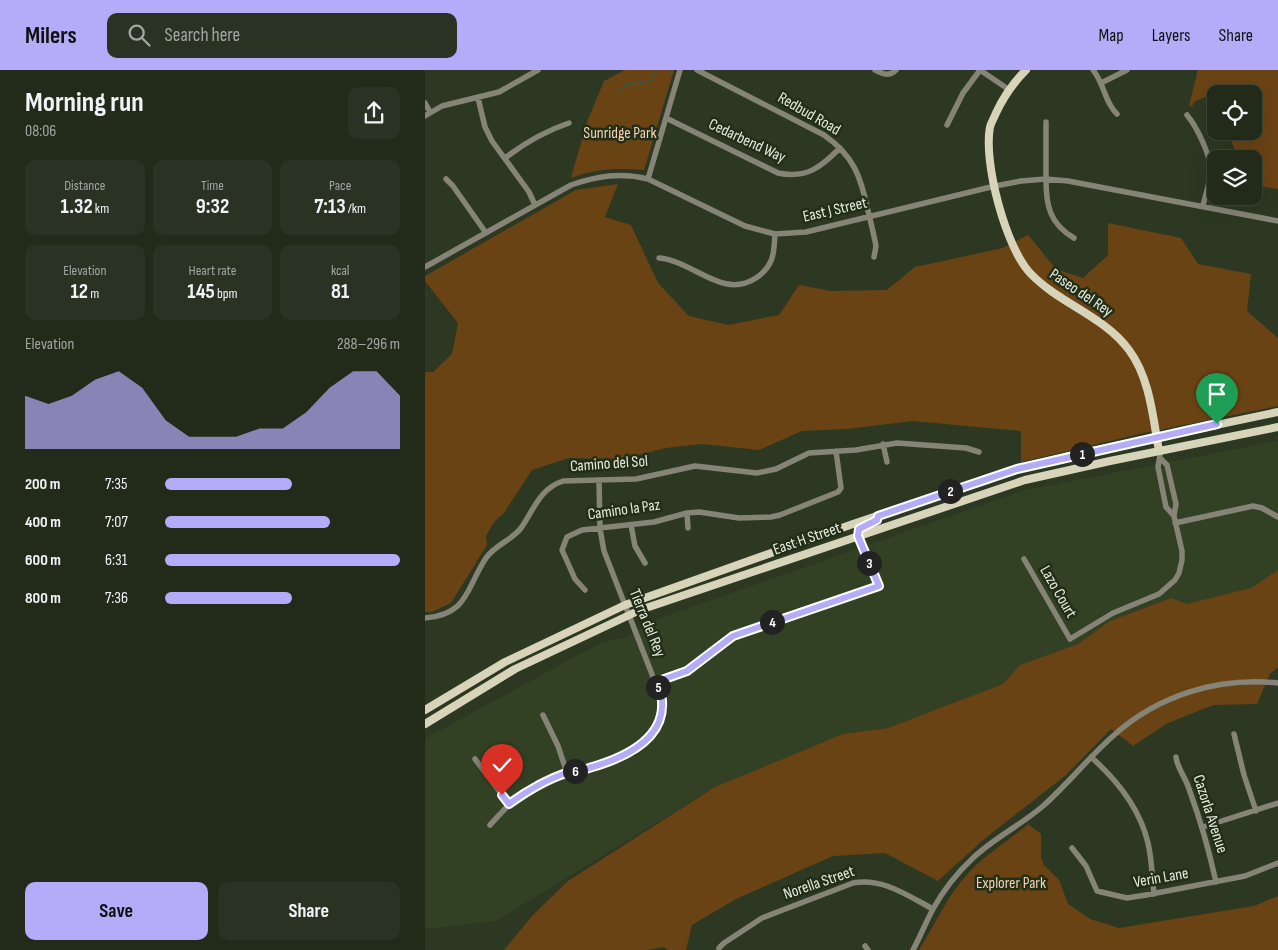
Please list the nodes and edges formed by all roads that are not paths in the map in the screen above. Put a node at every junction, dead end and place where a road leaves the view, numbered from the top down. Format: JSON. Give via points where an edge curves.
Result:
{"nodes":[{"id":1,"x":538,"y":70,"type":"edge"},
{"id":2,"x":697,"y":70,"type":"edge"},
{"id":3,"x":875,"y":70,"type":"edge"},
{"id":4,"x":896,"y":70,"type":"edge"},
{"id":5,"x":980,"y":70,"type":"edge"},
{"id":6,"x":1026,"y":70,"type":"edge"},
{"id":7,"x":1093,"y":70,"type":"edge"},
{"id":8,"x":1127,"y":70,"type":"edge"},
{"id":9,"x":679,"y":72,"type":"edge"},
{"id":10,"x":1101,"y":82,"type":"junction"},
{"id":11,"x":1008,"y":89,"type":"junction"},
{"id":12,"x":478,"y":98,"type":"junction"},
{"id":13,"x":425,"y":103,"type":"edge"},
{"id":14,"x":427,"y":114,"type":"edge"},
{"id":15,"x":1117,"y":114,"type":"dead end"},
{"id":16,"x":1187,"y":115,"type":"dead end"},
{"id":17,"x":666,"y":118,"type":"junction"},
{"id":18,"x":1046,"y":122,"type":"dead end"},
{"id":19,"x":569,"y":123,"type":"dead end"},
{"id":20,"x":947,"y":126,"type":"dead end"},
{"id":21,"x":840,"y":148,"type":"junction"},
{"id":22,"x":505,"y":158,"type":"junction"},
{"id":23,"x":446,"y":179,"type":"dead end"},
{"id":24,"x":648,"y":179,"type":"junction"},
{"id":25,"x":1046,"y":179,"type":"junction"},
{"id":26,"x":995,"y":186,"type":"junction"},
{"id":27,"x":535,"y":205,"type":"junction"},
{"id":28,"x":1203,"y":206,"type":"junction"},
{"id":29,"x":869,"y":216,"type":"junction"},
{"id":30,"x":1278,"y":221,"type":"edge"},
{"id":31,"x":486,"y":233,"type":"junction"},
{"id":32,"x":775,"y":234,"type":"junction"},
{"id":33,"x":1074,"y":238,"type":"dead end"},
{"id":34,"x":874,"y":256,"type":"dead end"},
{"id":35,"x":659,"y":258,"type":"dead end"},
{"id":36,"x":425,"y":267,"type":"edge"},
{"id":37,"x":1278,"y":412,"type":"edge"},
{"id":38,"x":1278,"y":427,"type":"edge"},
{"id":39,"x":1157,"y":437,"type":"junction"},
{"id":40,"x":883,"y":444,"type":"junction"},
{"id":41,"x":835,"y":451,"type":"junction"},
{"id":42,"x":979,"y":452,"type":"dead end"},
{"id":43,"x":1160,"y":454,"type":"junction"},
{"id":44,"x":887,"y":462,"type":"dead end"},
{"id":45,"x":599,"y":480,"type":"junction"},
{"id":46,"x":687,"y":513,"type":"junction"},
{"id":47,"x":878,"y":516,"type":"junction"},
{"id":48,"x":1278,"y":517,"type":"edge"},
{"id":49,"x":1175,"y":519,"type":"junction"},
{"id":50,"x":631,"y":525,"type":"junction"},
{"id":51,"x":688,"y":528,"type":"dead end"},
{"id":52,"x":600,"y":529,"type":"junction"},
{"id":53,"x":858,"y":536,"type":"junction"},
{"id":54,"x":1025,"y":558,"type":"dead end"},
{"id":55,"x":645,"y":563,"type":"dead end"},
{"id":56,"x":585,"y":590,"type":"dead end"},
{"id":57,"x":625,"y":605,"type":"junction"},
{"id":58,"x":629,"y":614,"type":"junction"},
{"id":59,"x":425,"y":618,"type":"edge"},
{"id":60,"x":1070,"y":639,"type":"joint"},
{"id":61,"x":656,"y":682,"type":"junction"},
{"id":62,"x":1278,"y":683,"type":"edge"},
{"id":63,"x":425,"y":710,"type":"edge"},
{"id":64,"x":543,"y":715,"type":"dead end"},
{"id":65,"x":425,"y":724,"type":"edge"},
{"id":66,"x":1235,"y":734,"type":"dead end"},
{"id":67,"x":1091,"y":757,"type":"junction"},
{"id":68,"x":1175,"y":757,"type":"dead end"},
{"id":69,"x":475,"y":758,"type":"dead end"},
{"id":70,"x":567,"y":773,"type":"junction"},
{"id":71,"x":1278,"y":803,"type":"edge"},
{"id":72,"x":509,"y":804,"type":"junction"},
{"id":73,"x":1255,"y":811,"type":"junction"},
{"id":74,"x":490,"y":825,"type":"dead end"},
{"id":75,"x":1203,"y":827,"type":"junction"},
{"id":76,"x":1072,"y":848,"type":"dead end"},
{"id":77,"x":1278,"y":863,"type":"edge"},
{"id":78,"x":1216,"y":882,"type":"junction"},
{"id":79,"x":1154,"y":894,"type":"junction"},
{"id":80,"x":933,"y":909,"type":"junction"},
{"id":81,"x":719,"y":949,"type":"edge"},
{"id":82,"x":913,"y":950,"type":"edge"}],
"edges":[{"from":1,"to":12,"type":"street","via":[[499,92]]},
{"from":2,"to":21,"type":"street","name":"Redbud Road","via":[[824,135]]},
{"from":3,"to":4,"type":"street","via":[[890,75]]},
{"from":5,"to":11,"type":"street"},
{"from":5,"to":20,"type":"street","via":[[963,93]]},
{"from":6,"to":11,"type":"main road","name":"Paseo del Rey"},
{"from":7,"to":10,"type":"street"},
{"from":8,"to":10,"type":"street"},
{"from":9,"to":17,"type":"street"},
{"from":10,"to":15,"type":"street"},
{"from":11,"to":26,"type":"main road","name":"Paseo del Rey","via":[[990,127],[989,153]]},
{"from":12,"to":14,"type":"street","via":[[442,106]]},
{"from":12,"to":22,"type":"street","via":[[486,129]]},
{"from":13,"to":14,"type":"street"},
{"from":16,"to":28,"type":"street","via":[[1199,133],[1209,160],[1211,172]]},
{"from":17,"to":21,"type":"street","name":"Cedarbend Way","via":[[784,174],[801,174],[816,169]]},
{"from":17,"to":24,"type":"street"},
{"from":18,"to":25,"type":"street"},
{"from":19,"to":22,"type":"street","via":[[546,131]]},
{"from":21,"to":29,"type":"street","name":"Redbud Road","via":[[854,164]]},
{"from":22,"to":27,"type":"street"},
{"from":23,"to":31,"type":"street"},
{"from":24,"to":27,"type":"street","name":"East J Street","via":[[625,175],[596,177],[571,185]]},
{"from":24,"to":32,"type":"street","name":"East J Street","via":[[745,226]]},
{"from":25,"to":26,"type":"street","name":"East J Street"},
{"from":25,"to":28,"type":"street","name":"East J Street"},
{"from":25,"to":33,"type":"street","via":[[1049,211],[1059,227]]},
{"from":26,"to":29,"type":"street","name":"East J Street"},
{"from":26,"to":39,"type":"main road","name":"Paseo del Rey","via":[[1009,239],[1029,273],[1046,288],[1107,326],[1131,352],[1145,383]]},
{"from":27,"to":31,"type":"street","name":"East J Street"},
{"from":28,"to":30,"type":"street","name":"East J Street"},
{"from":29,"to":32,"type":"street","name":"East J Street","via":[[806,232]]},
{"from":29,"to":34,"type":"street","name":"Redbud Road","via":[[876,246]]},
{"from":31,"to":36,"type":"street","name":"East J Street"},
{"from":32,"to":35,"type":"street","via":[[775,252],[768,267],[756,278],[742,284],[721,283],[679,262]]},
{"from":37,"to":39,"type":"main road","name":"East H Street"},
{"from":38,"to":43,"type":"main road","name":"East H Street"},
{"from":39,"to":43,"type":"main road","name":"Paseo del Rey"},
{"from":39,"to":47,"type":"main road","name":"East H Street","via":[[1017,469]]},
{"from":40,"to":41,"type":"street","name":"Camino del Sol"},
{"from":40,"to":42,"type":"street","name":"Camino del Sol","via":[[902,442]]},
{"from":40,"to":44,"type":"street"},
{"from":41,"to":45,"type":"street","name":"Camino del Sol","via":[[805,454],[776,469],[757,474],[695,466],[636,480]]},
{"from":41,"to":46,"type":"street","name":"Camino la Paz","via":[[839,492],[771,517],[739,518]]},
{"from":43,"to":49,"type":"street","name":"Paseo del Rey","via":[[1167,465],[1176,504]]},
{"from":43,"to":49,"type":"street","name":"Paseo del Rey","via":[[1158,467],[1166,506]]},
{"from":43,"to":53,"type":"main road","name":"East H Street","via":[[1025,480]]},
{"from":45,"to":52,"type":"street","name":"Tierra del Rey"},
{"from":45,"to":59,"type":"street","name":"Camino del Sol","via":[[563,482],[545,491],[520,529],[487,558],[466,598],[445,614]]},
{"from":46,"to":50,"type":"street","name":"Camino la Paz"},
{"from":46,"to":51,"type":"street"},
{"from":47,"to":53,"type":"main road","via":[[877,520],[859,529]]},
{"from":47,"to":57,"type":"main road","name":"East H Street"},
{"from":48,"to":49,"type":"street","via":[[1251,506]]},
{"from":49,"to":60,"type":"street","name":"Paseo del Rey","via":[[1182,551],[1175,580],[1159,594],[1113,613]]},
{"from":50,"to":52,"type":"street","name":"Camino la Paz"},
{"from":50,"to":55,"type":"street","via":[[635,546]]},
{"from":52,"to":56,"type":"street","name":"Camino la Paz","via":[[574,533],[562,546],[575,580]]},
{"from":52,"to":57,"type":"street","name":"Tierra del Rey","via":[[604,551]]},
{"from":53,"to":58,"type":"main road","name":"East H Street"},
{"from":53,"to":61,"type":"street","via":[[879,586],[733,636],[687,671]]},
{"from":54,"to":60,"type":"street","name":"Lazo Court"},
{"from":57,"to":58,"type":"street","name":"Tierra del Rey"},
{"from":57,"to":63,"type":"main road","name":"East H Street","via":[[524,652]]},
{"from":58,"to":61,"type":"street","name":"Tierra del Rey"},
{"from":58,"to":65,"type":"main road","name":"East H Street","via":[[521,667]]},
{"from":61,"to":70,"type":"street","name":"Tierra del Rey","via":[[662,700],[661,716],[648,739],[616,759]]},
{"from":62,"to":67,"type":"street","via":[[1236,682],[1184,693],[1134,719]]},
{"from":64,"to":70,"type":"street"},
{"from":66,"to":73,"type":"street"},
{"from":67,"to":79,"type":"street","via":[[1131,802],[1139,816],[1149,845]]},
{"from":67,"to":80,"type":"street","via":[[1043,806],[972,859]]},
{"from":68,"to":75,"type":"street","name":"Cazorla Avenue"},
{"from":69,"to":72,"type":"street"},
{"from":70,"to":72,"type":"street","name":"Tierra del Rey","via":[[535,786]]},
{"from":71,"to":73,"type":"street"},
{"from":72,"to":74,"type":"street","name":"Tierra del Rey"},
{"from":73,"to":75,"type":"street"},
{"from":75,"to":78,"type":"street","name":"Cazorla Avenue"},
{"from":76,"to":79,"type":"street","name":"Verin Lane","via":[[1086,866],[1097,891],[1127,898]]},
{"from":77,"to":78,"type":"street","name":"Verin Lane","via":[[1245,876]]},
{"from":78,"to":79,"type":"street","name":"Verin Lane"},
{"from":80,"to":81,"type":"street","name":"Norella Street","via":[[885,885],[868,881],[853,883],[762,918]]},
{"from":80,"to":82,"type":"street"}]}
